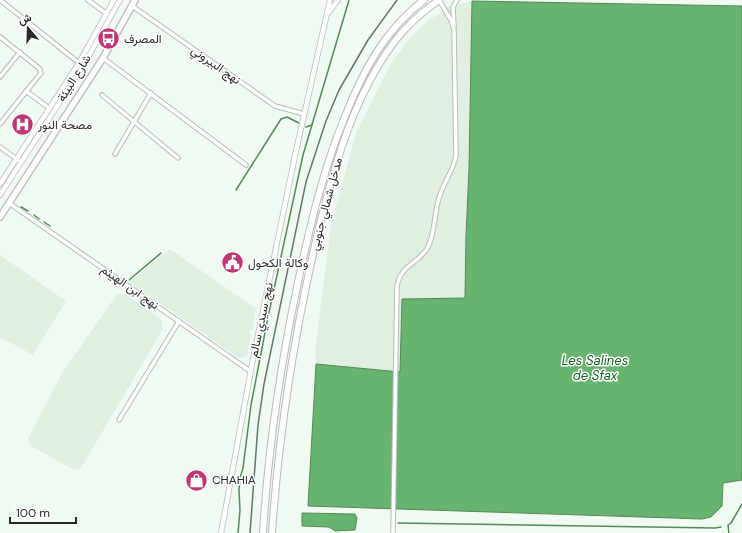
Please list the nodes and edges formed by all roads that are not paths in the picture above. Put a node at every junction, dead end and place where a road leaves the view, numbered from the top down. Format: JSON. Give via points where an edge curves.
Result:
{"nodes":[{"id":1,"x":0,"y":0,"type":"edge"},
{"id":2,"x":88,"y":0,"type":"edge"},
{"id":3,"x":114,"y":0,"type":"edge"},
{"id":4,"x":120,"y":0,"type":"edge"},
{"id":5,"x":135,"y":0,"type":"edge"},
{"id":6,"x":330,"y":0,"type":"edge"},
{"id":7,"x":338,"y":0,"type":"edge"},
{"id":8,"x":424,"y":0,"type":"edge"},
{"id":9,"x":439,"y":0,"type":"edge"},
{"id":10,"x":457,"y":0,"type":"edge"},
{"id":11,"x":132,"y":6,"type":"junction"},
{"id":12,"x":107,"y":14,"type":"junction"},
{"id":13,"x":327,"y":15,"type":"junction"},
{"id":14,"x":454,"y":29,"type":"junction"},
{"id":15,"x":0,"y":37,"type":"edge"},
{"id":16,"x":20,"y":52,"type":"junction"},
{"id":17,"x":103,"y":58,"type":"junction"},
{"id":18,"x":81,"y":64,"type":"junction"},
{"id":19,"x":0,"y":77,"type":"edge"},
{"id":20,"x":26,"y":91,"type":"junction"},
{"id":21,"x":150,"y":93,"type":"junction"},
{"id":22,"x":102,"y":95,"type":"dead end"},
{"id":23,"x":49,"y":108,"type":"junction"},
{"id":24,"x":304,"y":114,"type":"junction"},
{"id":25,"x":134,"y":121,"type":"junction"},
{"id":26,"x":0,"y":124,"type":"edge"},
{"id":27,"x":0,"y":146,"type":"edge"},
{"id":28,"x":116,"y":154,"type":"dead end"},
{"id":29,"x":178,"y":158,"type":"dead end"},
{"id":30,"x":19,"y":161,"type":"junction"},
{"id":31,"x":246,"y":165,"type":"dead end"},
{"id":32,"x":0,"y":184,"type":"edge"},
{"id":33,"x":0,"y":195,"type":"edge"},
{"id":34,"x":9,"y":203,"type":"junction"},
{"id":35,"x":0,"y":217,"type":"edge"},
{"id":36,"x":178,"y":321,"type":"junction"},
{"id":37,"x":250,"y":371,"type":"junction"},
{"id":38,"x":120,"y":420,"type":"dead end"},
{"id":39,"x":221,"y":533,"type":"edge"},
{"id":40,"x":263,"y":533,"type":"edge"},
{"id":41,"x":272,"y":533,"type":"edge"},
{"id":42,"x":393,"y":533,"type":"edge"}],
"edges":[{"from":1,"to":18,"type":"street"},
{"from":2,"to":12,"type":"street"},
{"from":3,"to":12,"type":"street","name":"شارع البيئة"},
{"from":4,"to":18,"type":"street","name":"شارع البيئة"},
{"from":5,"to":11,"type":"main road"},
{"from":6,"to":13,"type":"street","name":"نهج سيدي سالم"},
{"from":7,"to":13,"type":"street","name":"نهج سيدي سالم"},
{"from":8,"to":40,"type":"highway","name":"مدخل شمالي جنوبي","via":[[394,28],[370,63],[351,100],[325,171],[285,350],[271,448]]},
{"from":9,"to":14,"type":"street"},
{"from":9,"to":41,"type":"highway","name":"مدخل شمالي جنوبي","via":[[406,27],[384,56],[364,93],[338,159],[312,257],[292,359],[279,450]]},
{"from":10,"to":14,"type":"street","via":[[453,8]]},
{"from":11,"to":17,"type":"main road"},
{"from":11,"to":24,"type":"street","name":"نهج البيروني","via":[[275,106]]},
{"from":12,"to":18,"type":"street","name":"شارع البيئة"},
{"from":13,"to":24,"type":"street","name":"نهج سيدي سالم"},
{"from":14,"to":42,"type":"street","via":[[455,161],[439,196],[429,244],[423,254],[400,275],[397,286]]},
{"from":15,"to":16,"type":"street"},
{"from":16,"to":19,"type":"street"},
{"from":16,"to":20,"type":"street","via":[[41,70]]},
{"from":17,"to":21,"type":"street"},
{"from":17,"to":34,"type":"main road"},
{"from":18,"to":23,"type":"street","name":"شارع البيئة"},
{"from":18,"to":30,"type":"street","name":"شارع البيئة"},
{"from":20,"to":23,"type":"street"},
{"from":20,"to":26,"type":"street"},
{"from":21,"to":25,"type":"street"},
{"from":21,"to":31,"type":"street"},
{"from":22,"to":25,"type":"street"},
{"from":23,"to":30,"type":"street","name":"شارع البيئة"},
{"from":24,"to":37,"type":"street","name":"نهج سيدي سالم"},
{"from":25,"to":28,"type":"street"},
{"from":25,"to":29,"type":"street"},
{"from":27,"to":30,"type":"street"},
{"from":30,"to":32,"type":"street","name":"شارع البيئة"},
{"from":30,"to":33,"type":"street","name":"شارع البيئة"},
{"from":34,"to":35,"type":"main road"},
{"from":34,"to":36,"type":"street","name":"نهج ابن الهيثم"},
{"from":36,"to":37,"type":"street","name":"نهج ابن الهيثم"},
{"from":36,"to":38,"type":"street"},
{"from":37,"to":39,"type":"street","name":"نهج سيدي سالم"}]}
